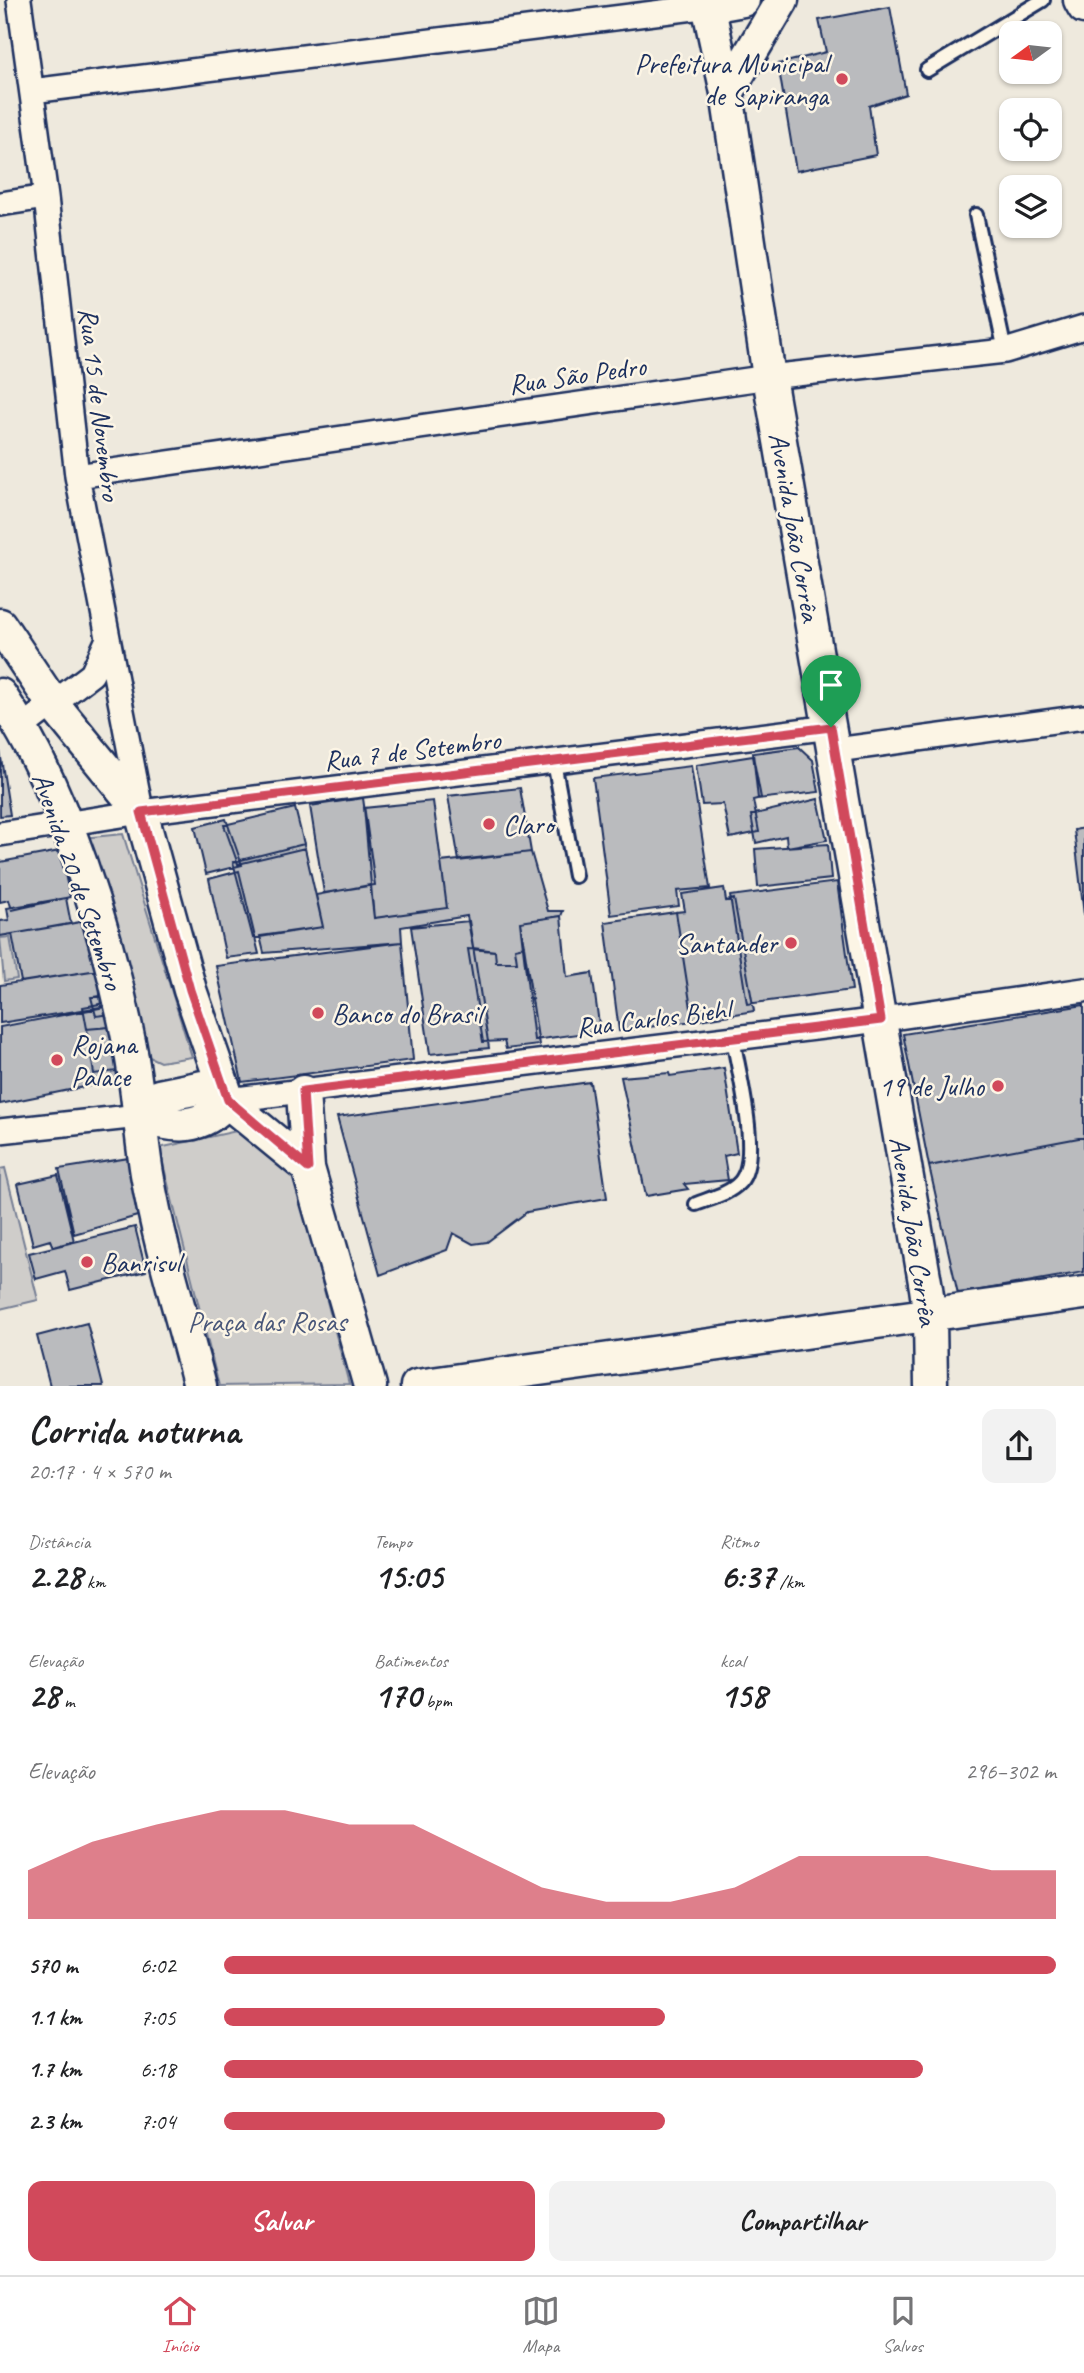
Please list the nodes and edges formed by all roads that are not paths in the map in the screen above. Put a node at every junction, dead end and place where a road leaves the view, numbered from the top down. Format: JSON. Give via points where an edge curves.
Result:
{"nodes":[{"id":1,"x":19,"y":0,"type":"edge"},
{"id":2,"x":743,"y":0,"type":"edge"},
{"id":3,"x":782,"y":0,"type":"edge"},
{"id":4,"x":1042,"y":0,"type":"edge"},
{"id":5,"x":1080,"y":0,"type":"edge"},
{"id":6,"x":709,"y":3,"type":"edge"},
{"id":7,"x":1084,"y":8,"type":"edge"},
{"id":8,"x":927,"y":70,"type":"dead end"},
{"id":9,"x":32,"y":91,"type":"junction"},
{"id":10,"x":727,"y":93,"type":"junction"},
{"id":11,"x":46,"y":197,"type":"junction"},
{"id":12,"x":0,"y":204,"type":"edge"},
{"id":13,"x":976,"y":215,"type":"dead end"},
{"id":14,"x":1084,"y":327,"type":"edge"},
{"id":15,"x":1005,"y":351,"type":"junction"},
{"id":16,"x":769,"y":377,"type":"junction"},
{"id":17,"x":77,"y":476,"type":"junction"},
{"id":18,"x":0,"y":625,"type":"edge"},
{"id":19,"x":107,"y":641,"type":"junction"},
{"id":20,"x":0,"y":695,"type":"edge"},
{"id":21,"x":53,"y":705,"type":"junction"},
{"id":22,"x":1084,"y":717,"type":"edge"},
{"id":23,"x":22,"y":727,"type":"junction"},
{"id":24,"x":833,"y":739,"type":"junction"},
{"id":25,"x":554,"y":762,"type":"junction"},
{"id":26,"x":141,"y":812,"type":"junction"},
{"id":27,"x":65,"y":825,"type":"junction"},
{"id":28,"x":0,"y":834,"type":"edge"},
{"id":29,"x":575,"y":876,"type":"dead end"},
{"id":30,"x":1084,"y":990,"type":"edge"},
{"id":31,"x":881,"y":1020,"type":"junction"},
{"id":32,"x":733,"y":1038,"type":"junction"},
{"id":33,"x":303,"y":1091,"type":"junction"},
{"id":34,"x":228,"y":1100,"type":"junction"},
{"id":35,"x":139,"y":1116,"type":"junction"},
{"id":36,"x":0,"y":1131,"type":"edge"},
{"id":37,"x":308,"y":1168,"type":"junction"},
{"id":38,"x":696,"y":1204,"type":"dead end"},
{"id":39,"x":1084,"y":1293,"type":"edge"},
{"id":40,"x":930,"y":1317,"type":"junction"},
{"id":41,"x":200,"y":1386,"type":"edge"},
{"id":42,"x":370,"y":1386,"type":"edge"},
{"id":43,"x":417,"y":1386,"type":"edge"},
{"id":44,"x":931,"y":1386,"type":"edge"}],
"edges":[{"from":1,"to":9,"type":"street","name":"Rua 15 de Novembro"},
{"from":2,"to":6,"type":"main road"},
{"from":3,"to":10,"type":"main road"},
{"from":4,"to":8,"type":"lane"},
{"from":5,"to":7,"type":"main road"},
{"from":6,"to":9,"type":"street"},
{"from":6,"to":10,"type":"main road","name":"Avenida João Corrêa"},
{"from":9,"to":11,"type":"street","name":"Rua 15 de Novembro"},
{"from":10,"to":16,"type":"main road","name":"Avenida João Corrêa"},
{"from":11,"to":12,"type":"street"},
{"from":11,"to":17,"type":"street","name":"Rua 15 de Novembro"},
{"from":13,"to":15,"type":"lane"},
{"from":14,"to":15,"type":"street","name":"Rua São Pedro"},
{"from":15,"to":16,"type":"street","name":"Rua São Pedro"},
{"from":16,"to":17,"type":"street","name":"Rua São Pedro"},
{"from":16,"to":24,"type":"main road","name":"Avenida João Corrêa"},
{"from":17,"to":19,"type":"street","name":"Rua 15 de Novembro"},
{"from":18,"to":21,"type":"main road","name":"Avenida 20 de Setembro"},
{"from":19,"to":21,"type":"street","via":[[92,674]]},
{"from":19,"to":26,"type":"street","name":"Rua 15 de Novembro"},
{"from":20,"to":23,"type":"main road","name":"Avenida 20 de Setembro"},
{"from":21,"to":23,"type":"street"},
{"from":21,"to":26,"type":"main road","name":"Avenida 20 de Setembro"},
{"from":22,"to":24,"type":"street","name":"Rua 7 de Setembro"},
{"from":23,"to":27,"type":"main road","name":"Avenida 20 de Setembro"},
{"from":24,"to":25,"type":"street","name":"Rua 7 de Setembro"},
{"from":24,"to":31,"type":"main road","name":"Avenida João Corrêa"},
{"from":25,"to":26,"type":"street","name":"Rua 7 de Setembro"},
{"from":25,"to":29,"type":"lane"},
{"from":26,"to":27,"type":"street","name":"Rua 7 de Setembro"},
{"from":26,"to":34,"type":"main road","name":"Avenida 20 de Setembro","via":[[190,990]]},
{"from":27,"to":28,"type":"street","name":"Rua 7 de Setembro"},
{"from":27,"to":35,"type":"main road","name":"Avenida 20 de Setembro","via":[[100,926],[130,1043]]},
{"from":30,"to":31,"type":"street","name":"Rua Carlos Biehl"},
{"from":31,"to":32,"type":"street","name":"Rua Carlos Biehl"},
{"from":31,"to":40,"type":"main road","name":"Avenida João Corrêa"},
{"from":32,"to":33,"type":"street","name":"Rua Carlos Biehl"},
{"from":32,"to":38,"type":"lane","via":[[750,1148],[748,1169],[729,1191]]},
{"from":33,"to":34,"type":"street","name":"Rua Carlos Biehl"},
{"from":33,"to":37,"type":"main road"},
{"from":34,"to":35,"type":"main road","via":[[213,1117],[171,1127]]},
{"from":34,"to":37,"type":"main road"},
{"from":35,"to":36,"type":"street"},
{"from":35,"to":41,"type":"main road","name":"Avenida 20 de Setembro","via":[[147,1176]]},
{"from":37,"to":42,"type":"main road"},
{"from":39,"to":40,"type":"main road"},
{"from":40,"to":43,"type":"main road"},
{"from":40,"to":44,"type":"main road","name":"Avenida João Corrêa"}]}
